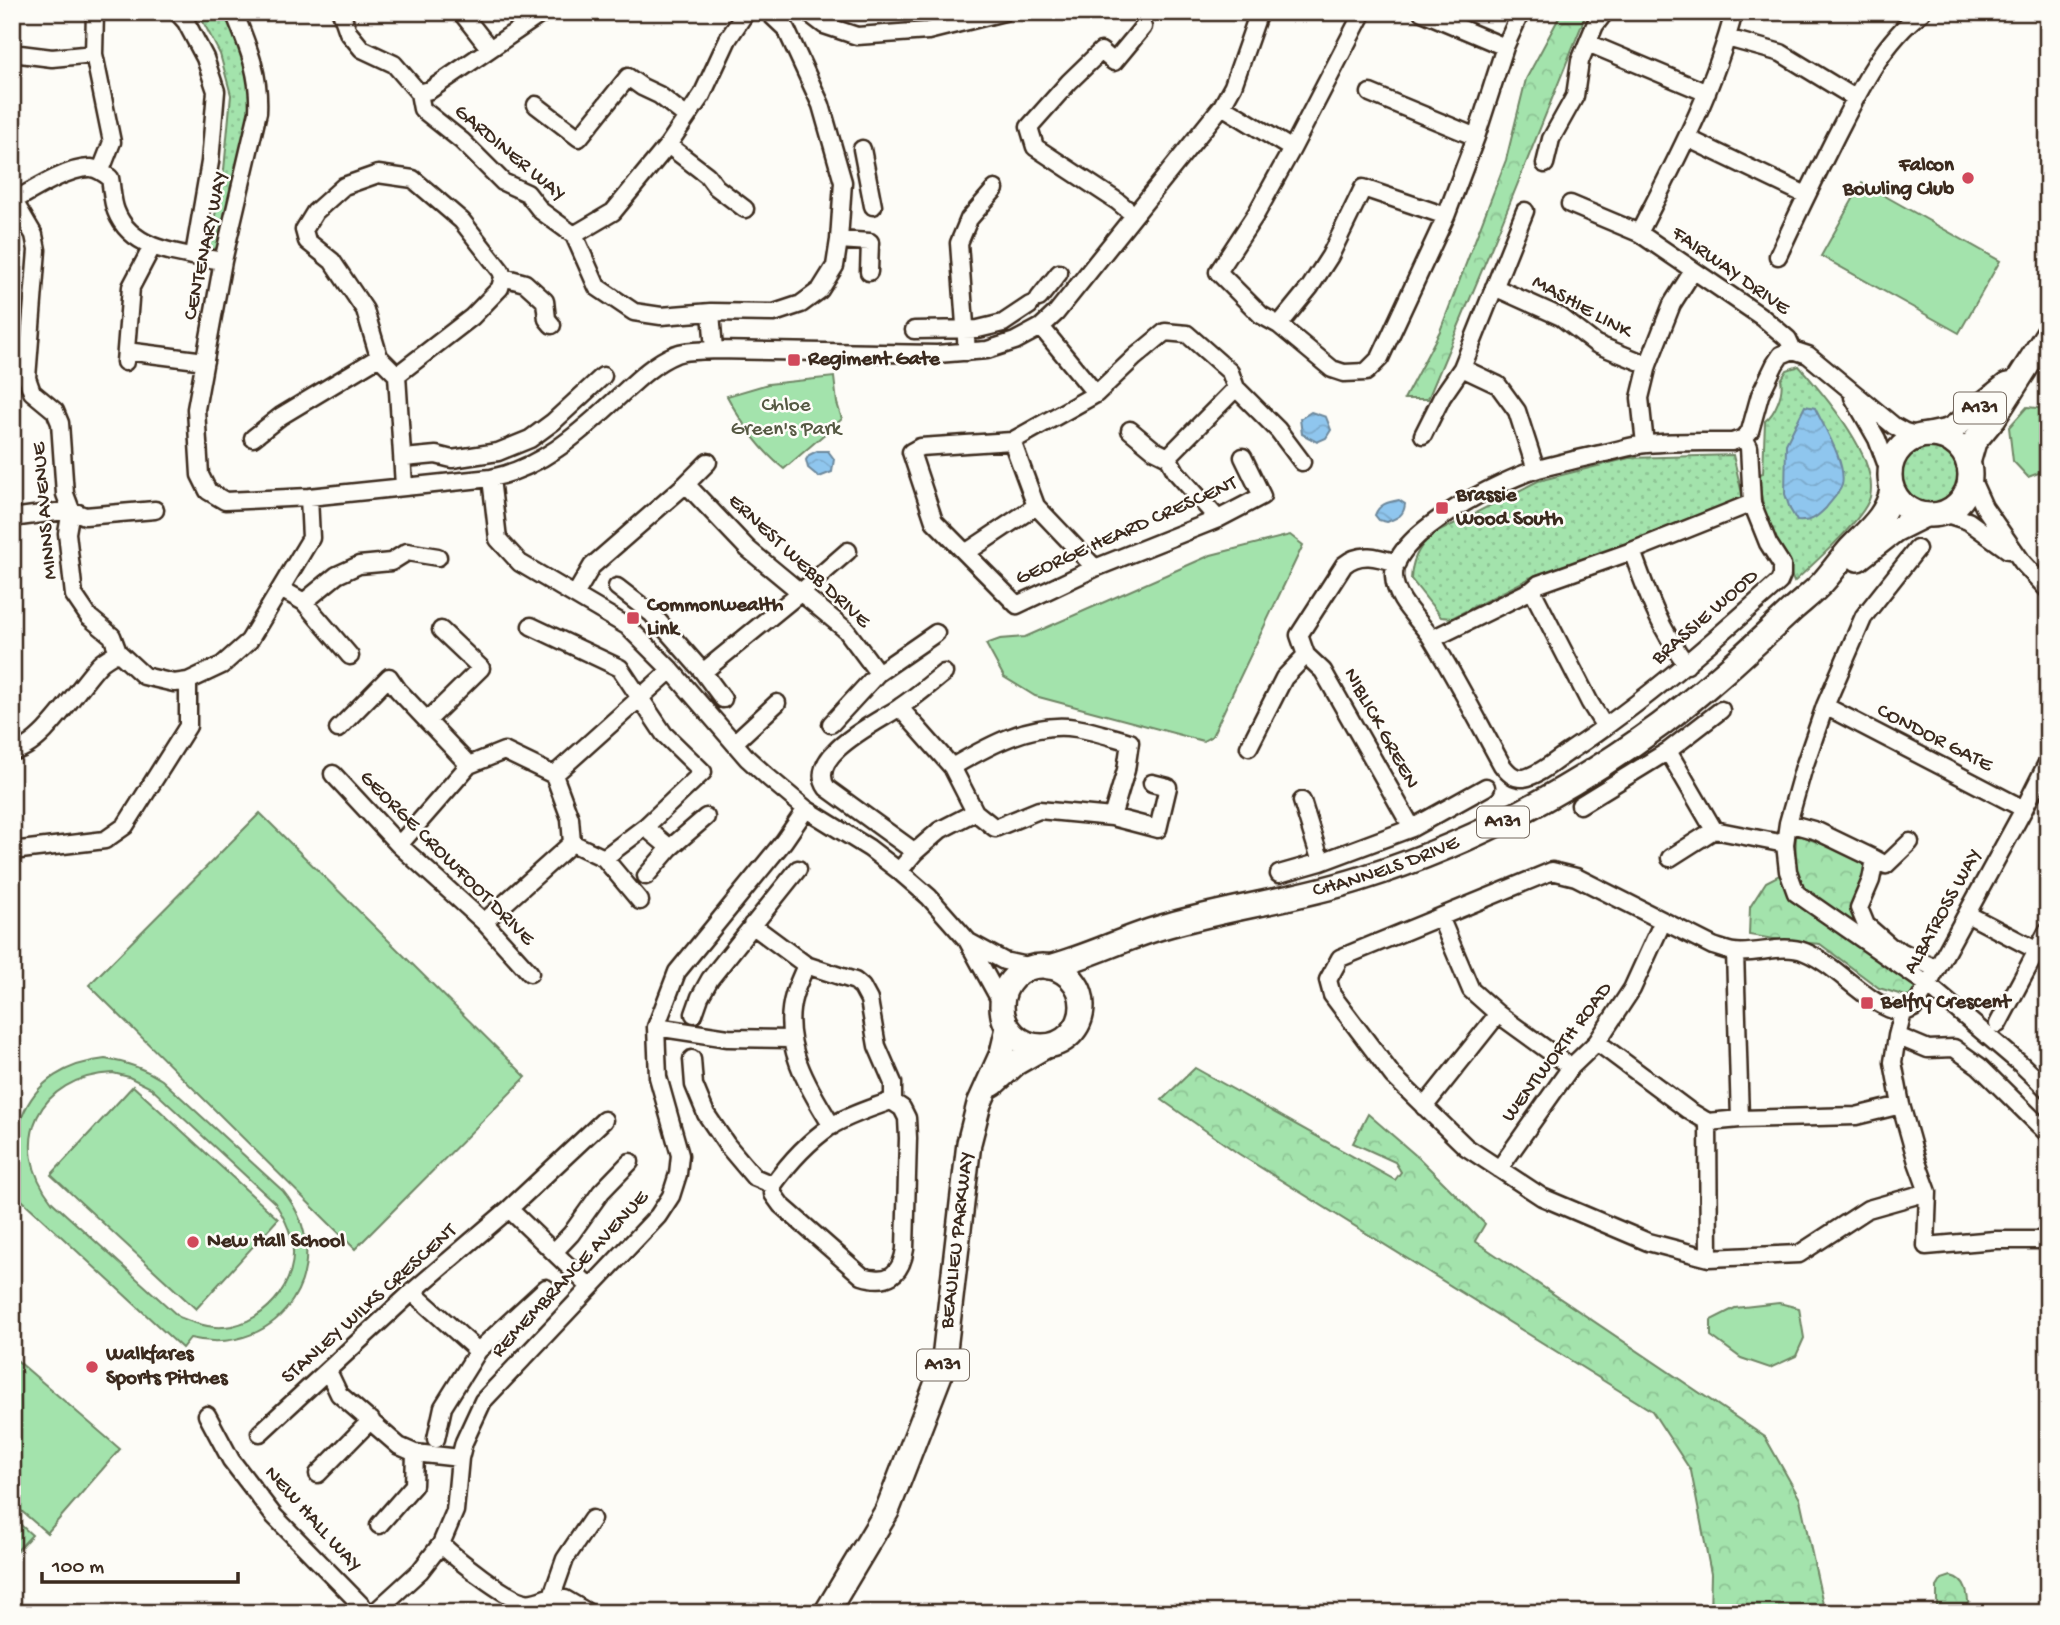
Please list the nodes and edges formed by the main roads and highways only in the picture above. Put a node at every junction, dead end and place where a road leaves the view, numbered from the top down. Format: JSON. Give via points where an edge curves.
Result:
{"nodes":[{"id":1,"x":2048,"y":333,"type":"edge"},
{"id":2,"x":2025,"y":369,"type":"junction"},
{"id":3,"x":1924,"y":436,"type":"junction"},
{"id":4,"x":1969,"y":469,"type":"junction"},
{"id":5,"x":1891,"y":482,"type":"junction"},
{"id":6,"x":1934,"y":514,"type":"junction"},
{"id":7,"x":1823,"y":582,"type":"junction"},
{"id":8,"x":1121,"y":943,"type":"junction"},
{"id":9,"x":1041,"y":967,"type":"junction"},
{"id":10,"x":1082,"y":1001,"type":"junction"},
{"id":11,"x":1008,"y":1028,"type":"junction"},
{"id":12,"x":1044,"y":1047,"type":"junction"},
{"id":13,"x":984,"y":1094,"type":"junction"},
{"id":14,"x":826,"y":1613,"type":"edge"}],
"edges":[{"from":1,"to":2,"type":"highway","number":"A131"},
{"from":2,"to":3,"type":"highway","number":"A131","via":[[1965,420]]},
{"from":2,"to":4,"type":"highway","number":"A131","via":[[1974,442]]},
{"from":3,"to":4,"type":"highway","via":[[1954,443]]},
{"from":3,"to":5,"type":"highway","via":[[1899,450]]},
{"from":4,"to":6,"type":"highway","via":[[1962,499],[1951,510]]},
{"from":5,"to":6,"type":"highway","via":[[1905,507],[1914,513]]},
{"from":5,"to":7,"type":"highway","name":"CHANNELS DRIVE","number":"A131","via":[[1890,500],[1882,515]]},
{"from":6,"to":7,"type":"highway","name":"CHANNELS DRIVE","number":"A131","via":[[1895,530]]},
{"from":7,"to":8,"type":"highway","name":"CHANNELS DRIVE","number":"A131","via":[[1661,724],[1522,813],[1359,880],[1168,925]]},
{"from":8,"to":9,"type":"highway","name":"CHANNELS DRIVE","number":"A131"},
{"from":8,"to":10,"type":"highway","name":"CHANNELS DRIVE","number":"A131","via":[[1093,971]]},
{"from":9,"to":10,"type":"highway","via":[[1057,969],[1072,979]]},
{"from":9,"to":11,"type":"highway","via":[[1017,975],[1006,988],[1002,1013]]},
{"from":10,"to":12,"type":"highway","via":[[1081,1018],[1073,1032],[1060,1043]]},
{"from":11,"to":12,"type":"highway","via":[[1020,1040]]},
{"from":11,"to":13,"type":"highway","name":"BEAULIEU PARKWAY","number":"A131"},
{"from":12,"to":13,"type":"highway","name":"BEAULIEU PARKWAY","number":"A131","via":[[1007,1070]]},
{"from":13,"to":14,"type":"highway","name":"BEAULIEU PARKWAY","number":"A131","via":[[969,1143],[943,1367],[887,1511]]}]}
